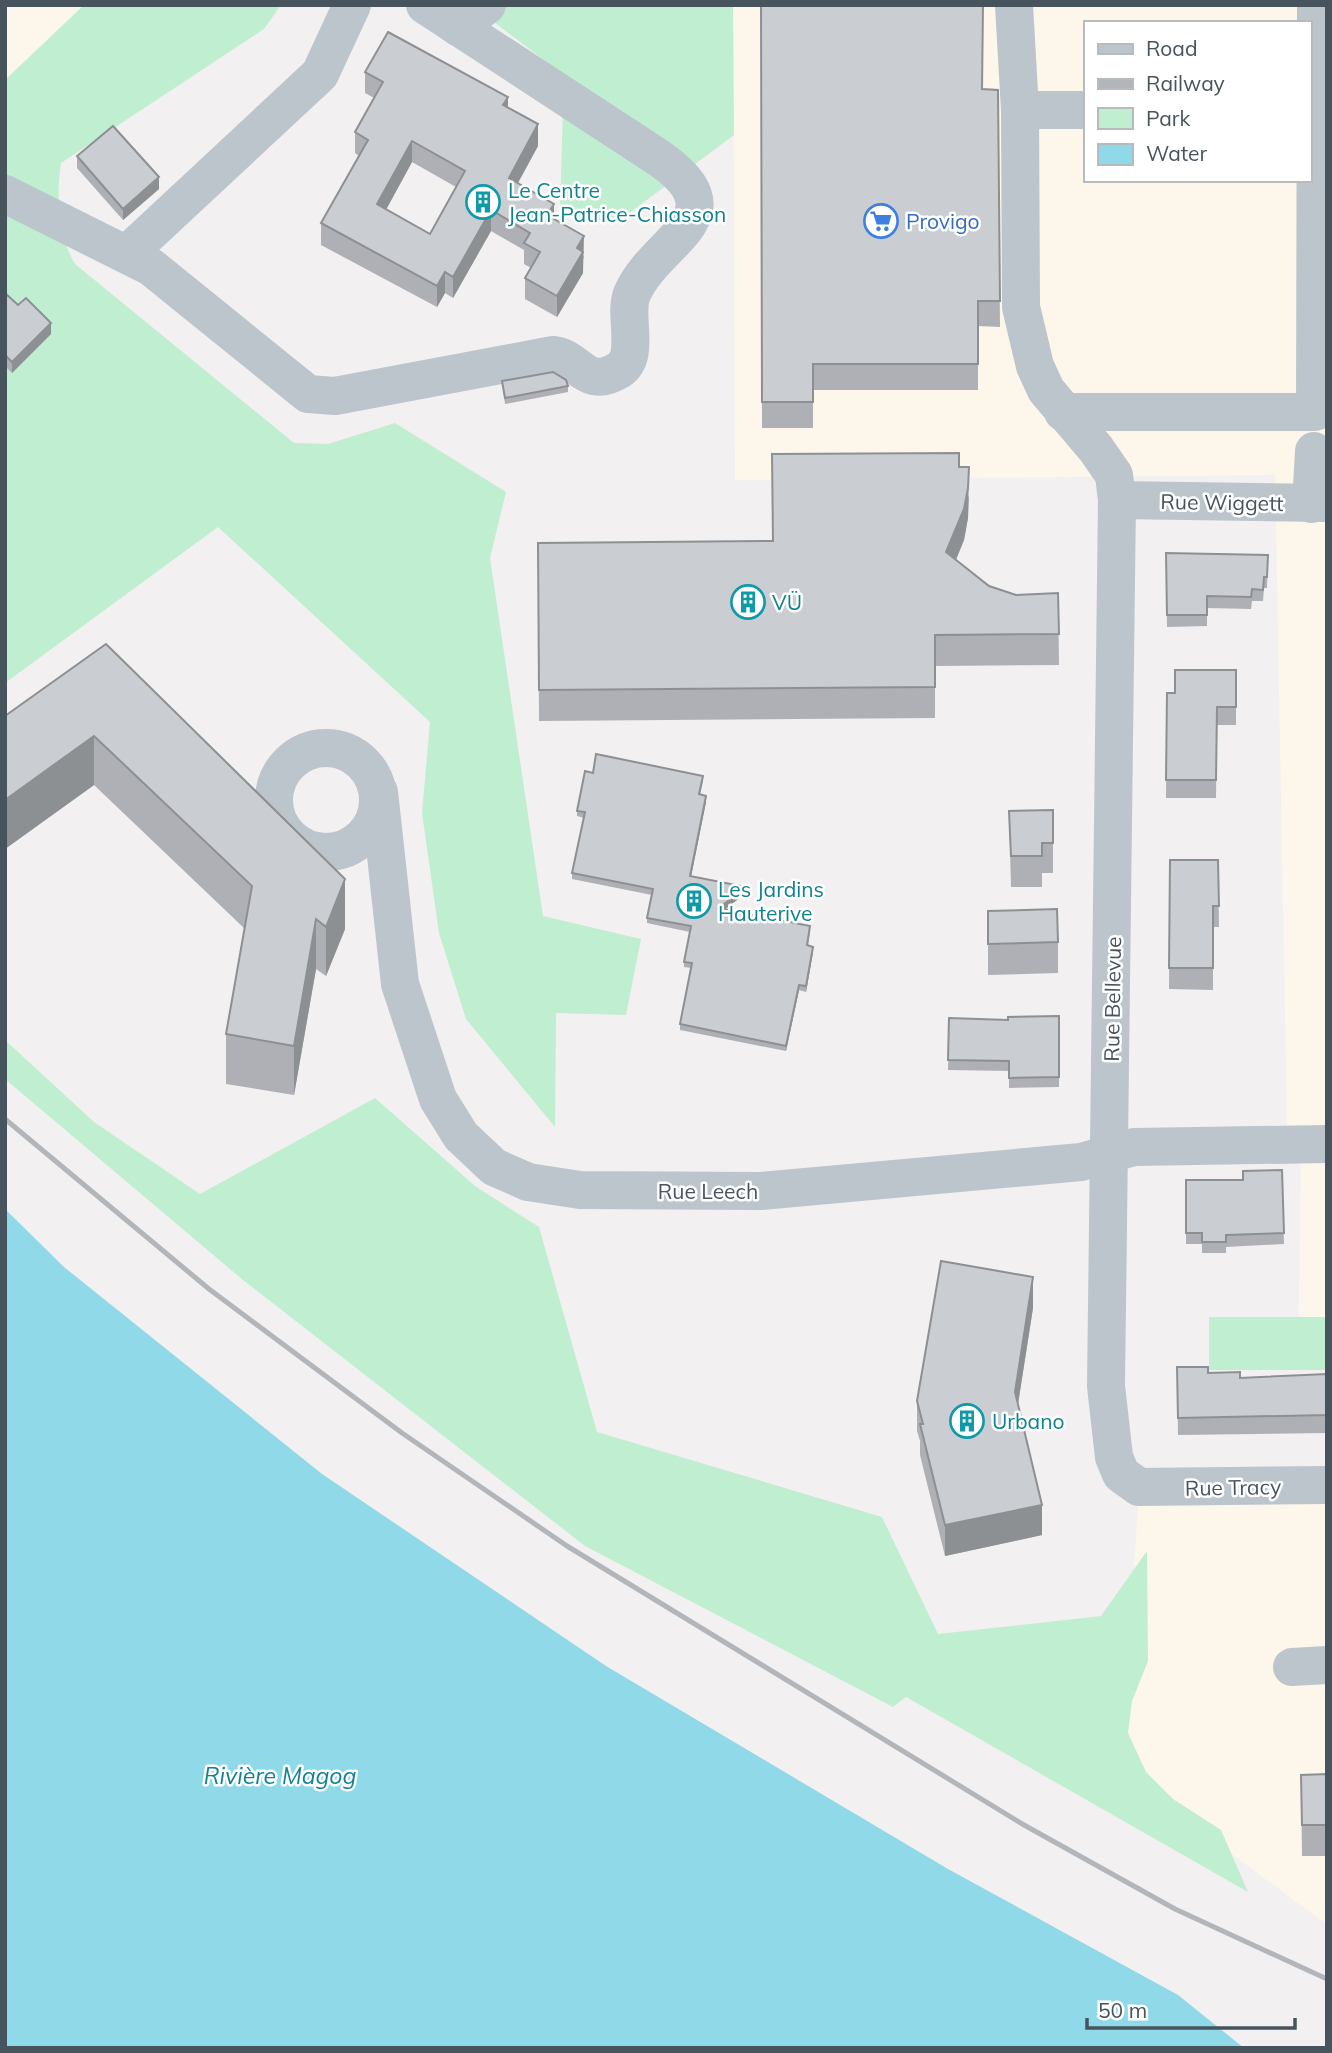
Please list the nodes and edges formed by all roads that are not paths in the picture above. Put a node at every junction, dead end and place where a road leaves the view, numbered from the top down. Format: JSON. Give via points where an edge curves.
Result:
{"nodes":[{"id":1,"x":352,"y":5,"type":"edge"},
{"id":2,"x":425,"y":5,"type":"edge"},
{"id":3,"x":1014,"y":5,"type":"edge"},
{"id":4,"x":1316,"y":5,"type":"edge"},
{"id":5,"x":472,"y":16,"type":"edge"},
{"id":6,"x":1020,"y":110,"type":"junction"},
{"id":7,"x":1084,"y":110,"type":"edge"},
{"id":8,"x":1317,"y":111,"type":"edge"},
{"id":9,"x":5,"y":194,"type":"edge"},
{"id":10,"x":128,"y":253,"type":"junction"},
{"id":11,"x":1063,"y":412,"type":"junction"},
{"id":12,"x":1314,"y":451,"type":"dead end"},
{"id":13,"x":1117,"y":500,"type":"junction"},
{"id":14,"x":1319,"y":504,"type":"edge"},
{"id":15,"x":379,"y":792,"type":"dead end"},
{"id":16,"x":1327,"y":1144,"type":"edge"},
{"id":17,"x":1110,"y":1156,"type":"junction"},
{"id":18,"x":1327,"y":1485,"type":"edge"},
{"id":19,"x":1139,"y":1487,"type":"joint"}],
"edges":[{"from":1,"to":10,"type":"street","via":[[320,74]]},
{"from":2,"to":5,"type":"street"},
{"from":3,"to":6,"type":"street","name":"Rue Bellevue"},
{"from":4,"to":8,"type":"street"},
{"from":5,"to":10,"type":"street","via":[[683,175],[695,195],[685,229],[633,292],[629,358],[621,369],[603,377],[588,376],[565,356],[553,355],[320,397],[308,394]]},
{"from":6,"to":7,"type":"street"},
{"from":6,"to":11,"type":"street","name":"Rue Bellevue","via":[[1021,307],[1035,366]]},
{"from":8,"to":11,"type":"street","via":[[1315,412]]},
{"from":9,"to":10,"type":"street"},
{"from":11,"to":13,"type":"street","name":"Rue Bellevue","via":[[1114,475]]},
{"from":12,"to":14,"type":"street"},
{"from":13,"to":14,"type":"street","name":"Rue Wiggett"},
{"from":13,"to":17,"type":"street","name":"Rue Bellevue"},
{"from":15,"to":17,"type":"street","name":"Rue Leech","via":[[391,929],[418,1047],[438,1099],[461,1136],[494,1167],[528,1182],[580,1190],[761,1191],[1081,1163]]},
{"from":16,"to":17,"type":"street","name":"Rue Leech","via":[[1203,1137],[1134,1147]]},
{"from":17,"to":19,"type":"street","name":"Rue Bellevue","via":[[1109,1437],[1121,1474]]},
{"from":18,"to":19,"type":"street","name":"Rue Tracy"}]}
